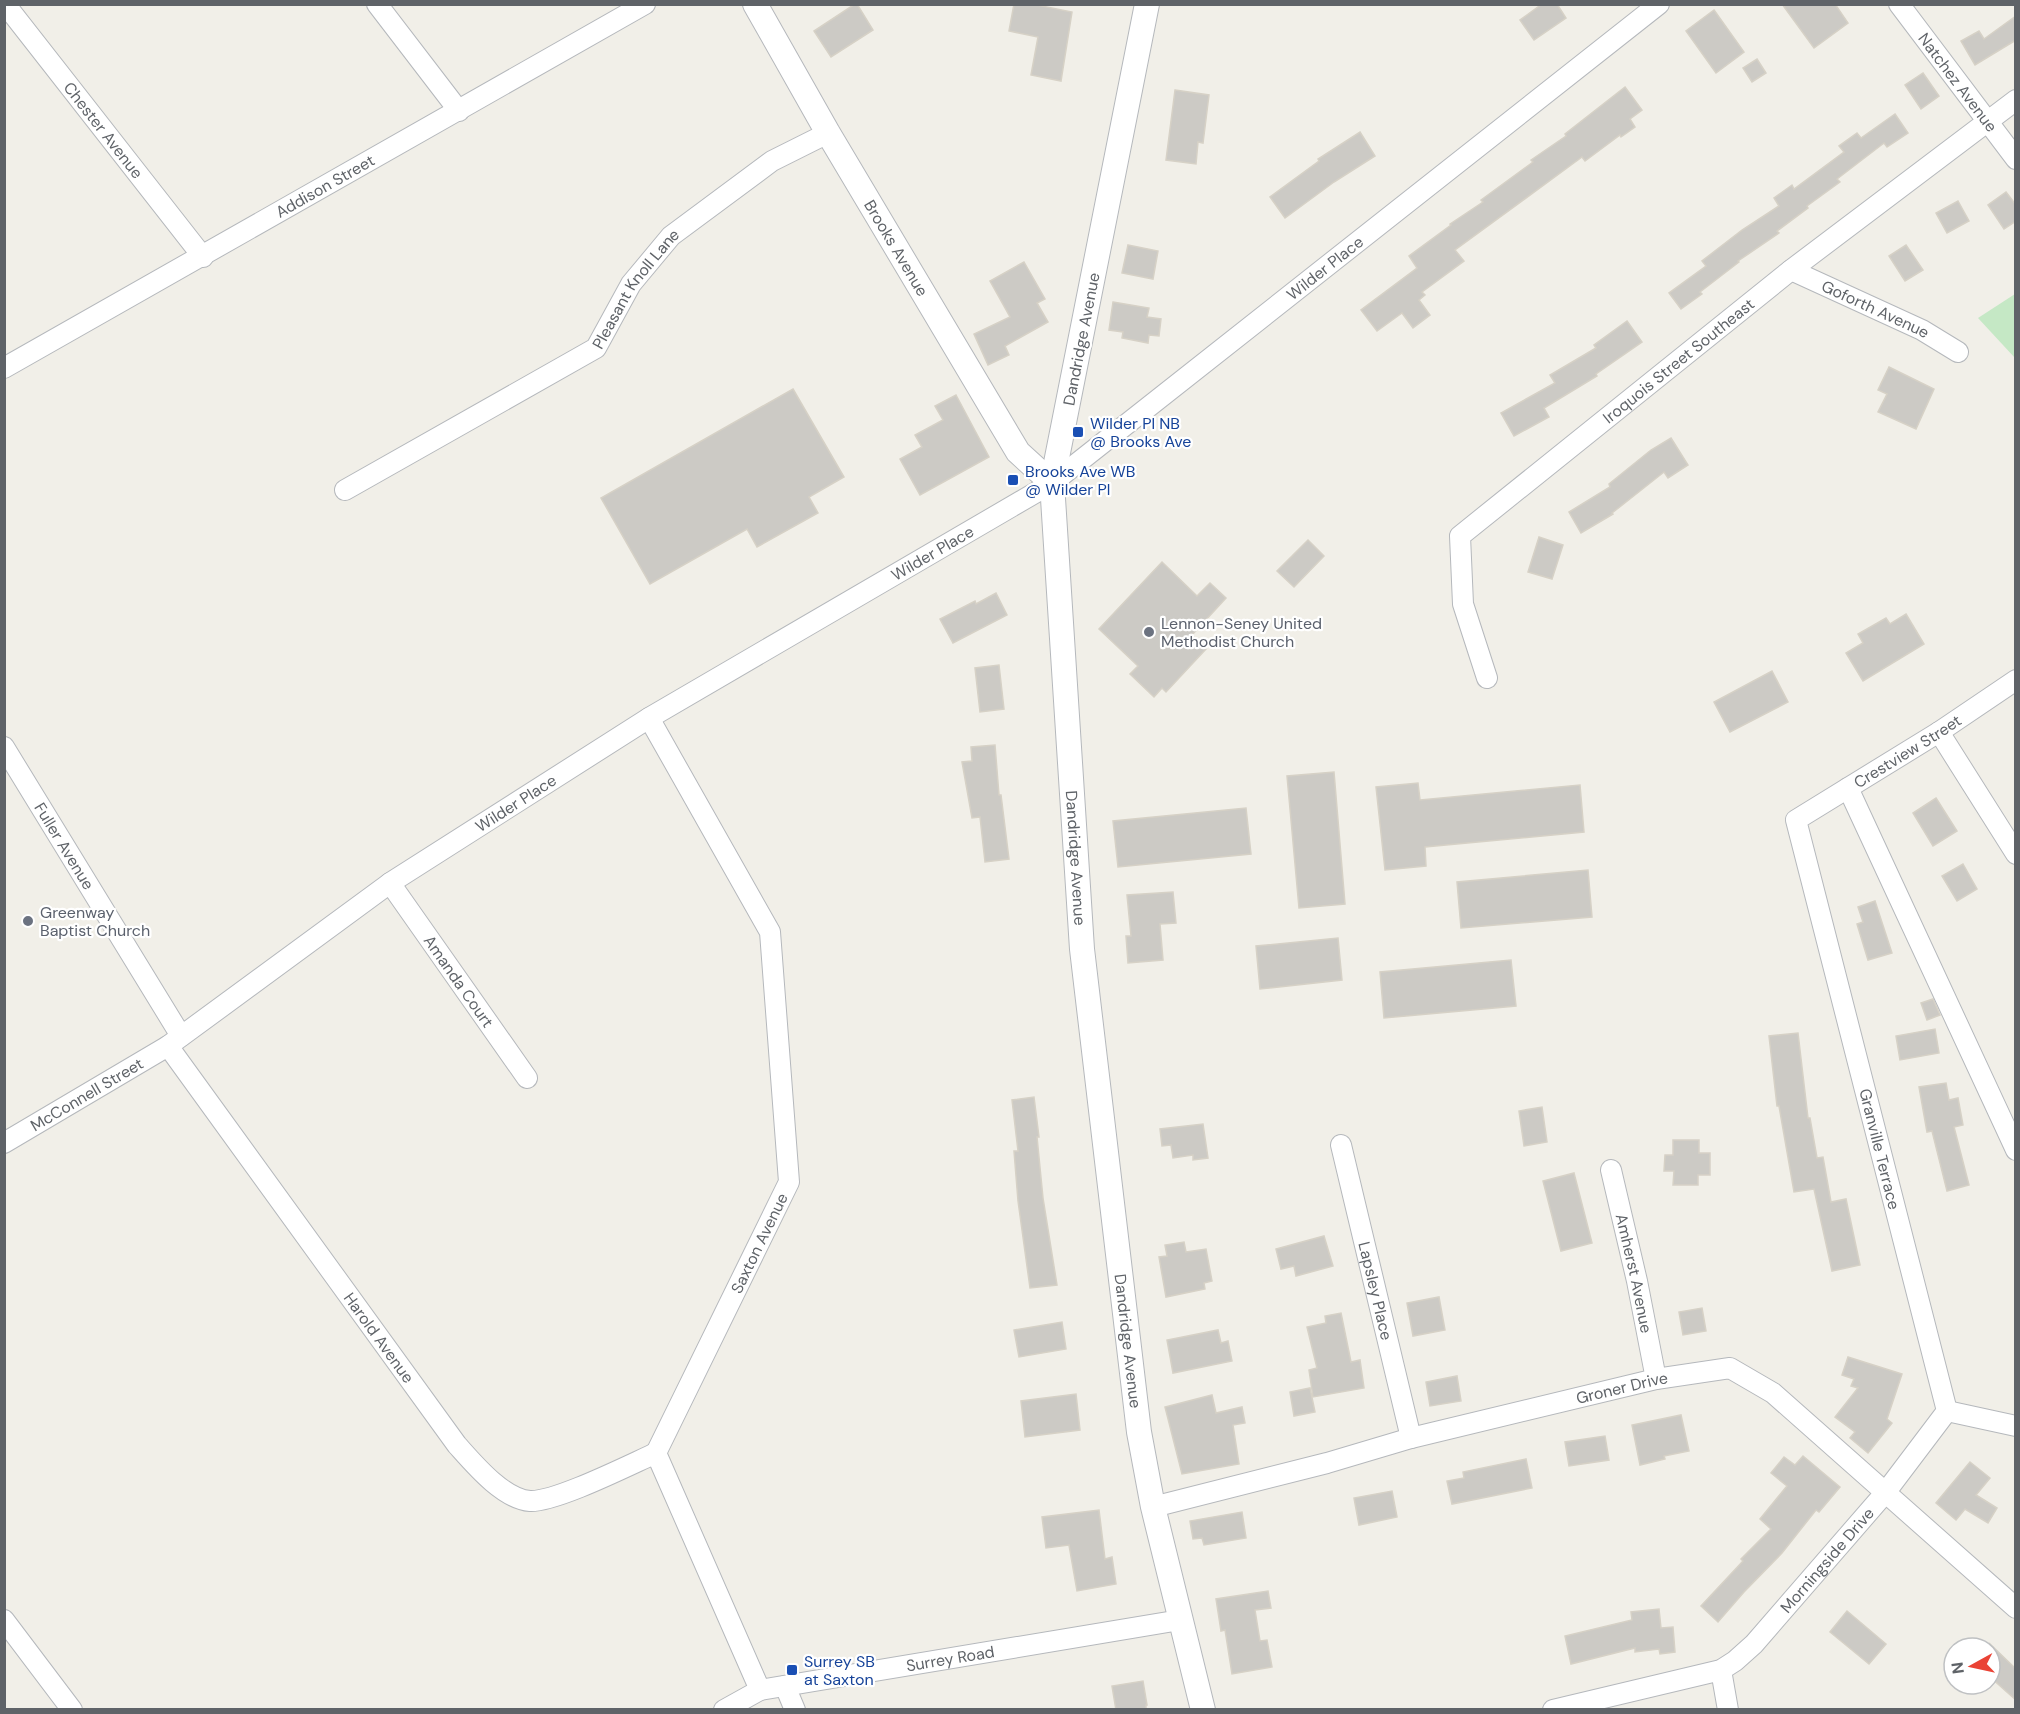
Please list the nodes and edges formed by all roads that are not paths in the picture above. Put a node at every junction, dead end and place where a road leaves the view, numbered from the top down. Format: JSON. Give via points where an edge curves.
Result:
{"nodes":[{"id":1,"x":5,"y":4,"type":"edge"},
{"id":2,"x":377,"y":4,"type":"edge"},
{"id":3,"x":645,"y":4,"type":"edge"},
{"id":4,"x":755,"y":4,"type":"edge"},
{"id":5,"x":1147,"y":4,"type":"edge"},
{"id":6,"x":1659,"y":4,"type":"edge"},
{"id":7,"x":1899,"y":4,"type":"edge"},
{"id":8,"x":2016,"y":100,"type":"edge"},
{"id":9,"x":459,"y":111,"type":"junction"},
{"id":10,"x":1988,"y":121,"type":"junction"},
{"id":11,"x":828,"y":133,"type":"junction"},
{"id":12,"x":2016,"y":159,"type":"edge"},
{"id":13,"x":203,"y":257,"type":"junction"},
{"id":14,"x":1791,"y":270,"type":"junction"},
{"id":15,"x":1958,"y":352,"type":"dead end"},
{"id":16,"x":4,"y":368,"type":"edge"},
{"id":17,"x":1052,"y":483,"type":"junction"},
{"id":18,"x":345,"y":490,"type":"dead end"},
{"id":19,"x":1487,"y":678,"type":"dead end"},
{"id":20,"x":2016,"y":680,"type":"edge"},
{"id":21,"x":649,"y":718,"type":"junction"},
{"id":22,"x":1939,"y":732,"type":"junction"},
{"id":23,"x":4,"y":747,"type":"edge"},
{"id":24,"x":1848,"y":788,"type":"junction"},
{"id":25,"x":1797,"y":820,"type":"joint"},
{"id":26,"x":2016,"y":854,"type":"edge"},
{"id":27,"x":390,"y":884,"type":"junction"},
{"id":28,"x":174,"y":1041,"type":"junction"},
{"id":29,"x":527,"y":1078,"type":"dead end"},
{"id":30,"x":4,"y":1143,"type":"edge"},
{"id":31,"x":1341,"y":1145,"type":"dead end"},
{"id":32,"x":2016,"y":1150,"type":"edge"},
{"id":33,"x":1611,"y":1170,"type":"dead end"},
{"id":34,"x":1656,"y":1379,"type":"junction"},
{"id":35,"x":1947,"y":1411,"type":"junction"},
{"id":36,"x":2016,"y":1426,"type":"edge"},
{"id":37,"x":1411,"y":1438,"type":"junction"},
{"id":38,"x":656,"y":1453,"type":"junction"},
{"id":39,"x":1885,"y":1493,"type":"junction"},
{"id":40,"x":1153,"y":1507,"type":"junction"},
{"id":41,"x":2016,"y":1608,"type":"edge"},
{"id":42,"x":4,"y":1620,"type":"edge"},
{"id":43,"x":1180,"y":1620,"type":"junction"},
{"id":44,"x":1721,"y":1670,"type":"junction"},
{"id":45,"x":785,"y":1686,"type":"junction"},
{"id":46,"x":760,"y":1690,"type":"junction"},
{"id":47,"x":72,"y":1710,"type":"edge"},
{"id":48,"x":724,"y":1710,"type":"edge"},
{"id":49,"x":795,"y":1710,"type":"edge"},
{"id":50,"x":1203,"y":1710,"type":"edge"},
{"id":51,"x":1553,"y":1710,"type":"edge"},
{"id":52,"x":1728,"y":1710,"type":"edge"}],
"edges":[{"from":1,"to":13,"type":"street","name":"Chester Avenue"},
{"from":2,"to":9,"type":"street"},
{"from":3,"to":9,"type":"street","name":"Addison Street"},
{"from":4,"to":11,"type":"street","name":"Brooks Avenue"},
{"from":5,"to":17,"type":"street","name":"Dandridge Avenue"},
{"from":6,"to":17,"type":"street","name":"Wilder Place"},
{"from":7,"to":10,"type":"street","name":"Natchez Avenue"},
{"from":8,"to":10,"type":"street","name":"Iroquois Street Southeast"},
{"from":9,"to":13,"type":"street","name":"Addison Street"},
{"from":10,"to":12,"type":"street","name":"Natchez Avenue"},
{"from":10,"to":14,"type":"street","name":"Iroquois Street Southeast"},
{"from":11,"to":17,"type":"street","name":"Brooks Avenue","via":[[1018,452]]},
{"from":11,"to":18,"type":"street","name":"Pleasant Knoll Lane","via":[[772,161],[671,236],[632,284],[596,348]]},
{"from":13,"to":16,"type":"street","name":"Addison Street"},
{"from":14,"to":15,"type":"street","name":"Goforth Avenue","via":[[1922,330]]},
{"from":14,"to":19,"type":"street","name":"Iroquois Street Southeast","via":[[1460,536],[1463,604]]},
{"from":17,"to":21,"type":"street","name":"Wilder Place"},
{"from":17,"to":40,"type":"street","name":"Dandridge Avenue","via":[[1082,949],[1139,1432]]},
{"from":20,"to":22,"type":"street","name":"Crestview Street"},
{"from":21,"to":27,"type":"street","name":"Wilder Place"},
{"from":21,"to":38,"type":"street","name":"Saxton Avenue","via":[[770,932],[789,1182]]},
{"from":22,"to":24,"type":"street","name":"Crestview Street"},
{"from":22,"to":26,"type":"street"},
{"from":23,"to":28,"type":"street","name":"Fuller Avenue"},
{"from":24,"to":25,"type":"street","name":"Crestview Street"},
{"from":24,"to":32,"type":"street"},
{"from":25,"to":35,"type":"street","name":"Granville Terrace"},
{"from":27,"to":28,"type":"street","name":"Wilder Place"},
{"from":27,"to":29,"type":"street","name":"Amanda Court"},
{"from":28,"to":30,"type":"street","name":"McConnell Street"},
{"from":28,"to":38,"type":"street","name":"Harold Avenue","via":[[457,1445],[483,1475],[529,1501],[554,1497]]},
{"from":31,"to":37,"type":"street","name":"Lapsley Place"},
{"from":33,"to":34,"type":"street","name":"Amherst Avenue"},
{"from":34,"to":37,"type":"street","name":"Groner Drive"},
{"from":34,"to":39,"type":"street","name":"Groner Drive","via":[[1730,1368],[1773,1393]]},
{"from":35,"to":36,"type":"street"},
{"from":35,"to":39,"type":"street","name":"Morningside Drive"},
{"from":37,"to":40,"type":"street","name":"Groner Drive"},
{"from":38,"to":46,"type":"street"},
{"from":39,"to":41,"type":"street","name":"Groner Drive"},
{"from":39,"to":44,"type":"street","name":"Morningside Drive","via":[[1754,1644]]},
{"from":40,"to":43,"type":"street","name":"Dandridge Avenue"},
{"from":42,"to":47,"type":"street"},
{"from":43,"to":45,"type":"street","name":"Surrey Road"},
{"from":43,"to":50,"type":"street","name":"Dandridge Avenue"},
{"from":44,"to":51,"type":"street"},
{"from":44,"to":52,"type":"street"},
{"from":45,"to":46,"type":"street","name":"Surrey Road"},
{"from":45,"to":49,"type":"street"},
{"from":46,"to":48,"type":"street","name":"Surrey Road"}]}
